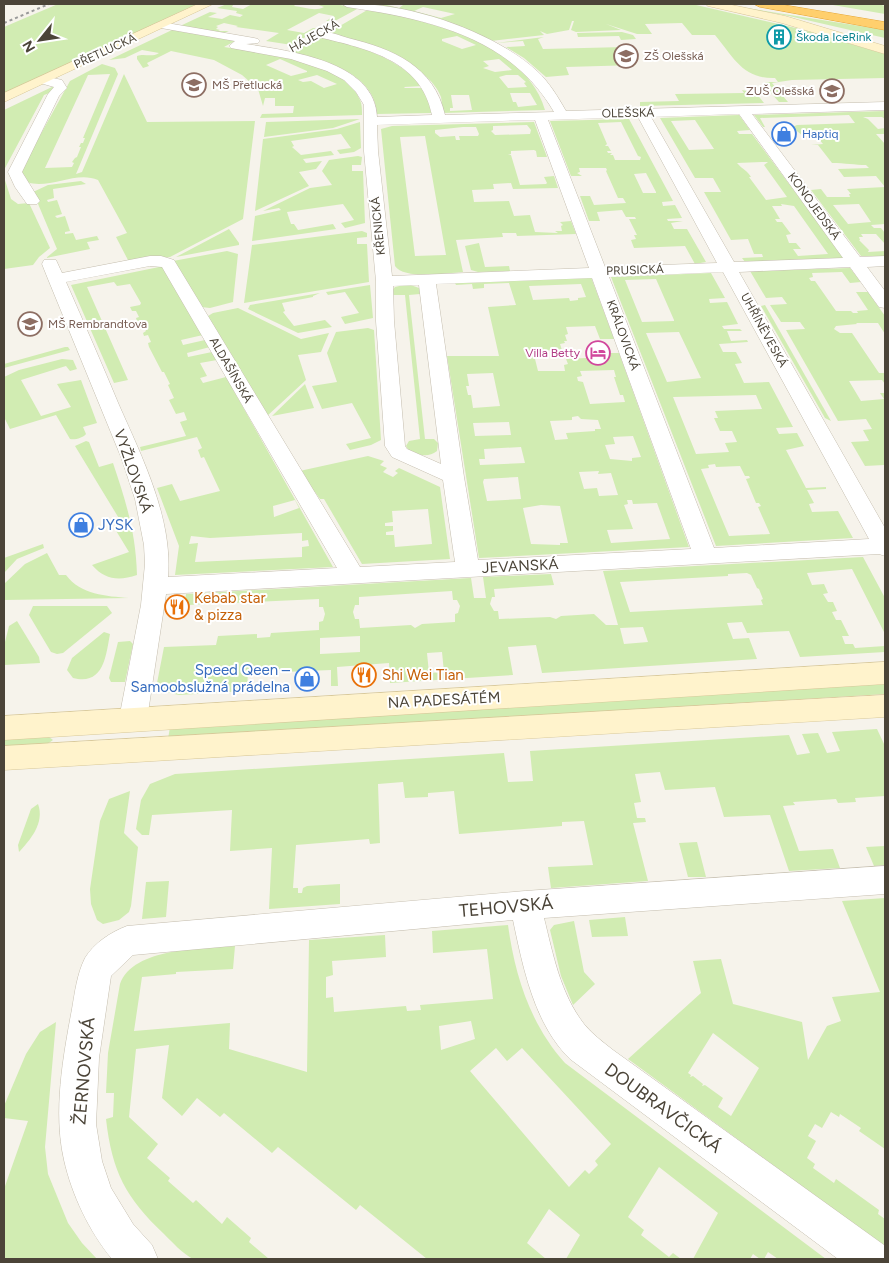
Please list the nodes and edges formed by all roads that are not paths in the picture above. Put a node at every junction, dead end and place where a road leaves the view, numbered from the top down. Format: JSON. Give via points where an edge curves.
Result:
{"nodes":[{"id":1,"x":207,"y":4,"type":"edge"},
{"id":2,"x":347,"y":4,"type":"edge"},
{"id":3,"x":712,"y":4,"type":"edge"},
{"id":4,"x":760,"y":4,"type":"edge"},
{"id":5,"x":801,"y":4,"type":"edge"},
{"id":6,"x":369,"y":5,"type":"edge"},
{"id":7,"x":350,"y":16,"type":"dead end"},
{"id":8,"x":885,"y":18,"type":"edge"},
{"id":9,"x":161,"y":25,"type":"junction"},
{"id":10,"x":335,"y":25,"type":"dead end"},
{"id":11,"x":885,"y":26,"type":"edge"},
{"id":12,"x":885,"y":50,"type":"edge"},
{"id":13,"x":44,"y":80,"type":"junction"},
{"id":14,"x":4,"y":98,"type":"edge"},
{"id":15,"x":885,"y":106,"type":"edge"},
{"id":16,"x":743,"y":110,"type":"junction"},
{"id":17,"x":642,"y":113,"type":"junction"},
{"id":18,"x":562,"y":115,"type":"junction"},
{"id":19,"x":540,"y":116,"type":"junction"},
{"id":20,"x":439,"y":119,"type":"junction"},
{"id":21,"x":370,"y":121,"type":"junction"},
{"id":22,"x":32,"y":201,"type":"dead end"},
{"id":23,"x":885,"y":261,"type":"edge"},
{"id":24,"x":855,"y":262,"type":"junction"},
{"id":25,"x":728,"y":267,"type":"junction"},
{"id":26,"x":53,"y":272,"type":"joint"},
{"id":27,"x":599,"y":272,"type":"junction"},
{"id":28,"x":427,"y":279,"type":"junction"},
{"id":29,"x":384,"y":282,"type":"junction"},
{"id":30,"x":885,"y":303,"type":"edge"},
{"id":31,"x":453,"y":477,"type":"junction"},
{"id":32,"x":885,"y":547,"type":"edge"},
{"id":33,"x":704,"y":555,"type":"junction"},
{"id":34,"x":468,"y":569,"type":"junction"},
{"id":35,"x":353,"y":575,"type":"junction"},
{"id":36,"x":156,"y":586,"type":"junction"},
{"id":37,"x":885,"y":673,"type":"edge"},
{"id":38,"x":885,"y":706,"type":"edge"},
{"id":39,"x":134,"y":719,"type":"junction"},
{"id":40,"x":4,"y":728,"type":"edge"},
{"id":41,"x":4,"y":758,"type":"edge"},
{"id":42,"x":885,"y":880,"type":"edge"},
{"id":43,"x":526,"y":905,"type":"junction"},
{"id":44,"x":128,"y":941,"type":"joint"},
{"id":45,"x":138,"y":1259,"type":"edge"},
{"id":46,"x":870,"y":1259,"type":"edge"}],
"edges":[{"from":1,"to":9,"type":"main road","name":"PŘETLUCKÁ"},
{"from":2,"to":6,"type":"street"},
{"from":3,"to":12,"type":"main road","via":[[785,20]]},
{"from":4,"to":11,"type":"highway"},
{"from":5,"to":8,"type":"highway"},
{"from":6,"to":7,"type":"street","name":"HÁJECKÁ"},
{"from":6,"to":18,"type":"street","via":[[443,24],[500,49],[536,77]]},
{"from":9,"to":13,"type":"main road","name":"PŘETLUCKÁ"},
{"from":9,"to":21,"type":"street","name":"KŘENICKÁ","via":[[246,40],[235,46],[291,50],[351,80],[368,99]]},
{"from":10,"to":20,"type":"street","name":"HÁJECKÁ","via":[[314,36],[364,46],[404,64],[430,88]]},
{"from":13,"to":14,"type":"main road","name":"PŘETLUCKÁ"},
{"from":13,"to":22,"type":"street","via":[[58,83],[61,88],[54,94],[15,172]]},
{"from":15,"to":16,"type":"street","name":"OLEŠSKÁ"},
{"from":16,"to":17,"type":"street","name":"OLEŠSKÁ"},
{"from":16,"to":24,"type":"street","name":"KONOJEDSKÁ"},
{"from":17,"to":18,"type":"street","name":"OLEŠSKÁ"},
{"from":17,"to":25,"type":"street","name":"UHŘÍNĚVESKÁ"},
{"from":18,"to":19,"type":"street","name":"OLEŠSKÁ"},
{"from":19,"to":20,"type":"street","name":"OLEŠSKÁ"},
{"from":19,"to":27,"type":"street","name":"KRÁLOVICKÁ"},
{"from":20,"to":21,"type":"street","name":"OLEŠSKÁ"},
{"from":21,"to":29,"type":"street","name":"KŘENICKÁ"},
{"from":23,"to":24,"type":"street","name":"PRUSICKÁ"},
{"from":24,"to":25,"type":"street","name":"PRUSICKÁ"},
{"from":24,"to":30,"type":"street","name":"KONOJEDSKÁ"},
{"from":25,"to":27,"type":"street","name":"PRUSICKÁ"},
{"from":25,"to":32,"type":"street","name":"UHŘÍNĚVESKÁ"},
{"from":26,"to":35,"type":"street","name":"ALDAŠÍNSKÁ","via":[[150,261],[168,264]]},
{"from":26,"to":36,"type":"street","name":"VYŽLOVSKÁ","via":[[146,499],[156,550]]},
{"from":27,"to":28,"type":"street","name":"PRUSICKÁ"},
{"from":27,"to":33,"type":"street","name":"KRÁLOVICKÁ"},
{"from":28,"to":29,"type":"street","name":"PRUSICKÁ"},
{"from":28,"to":31,"type":"street"},
{"from":29,"to":31,"type":"street","name":"KŘENICKÁ","via":[[395,446],[399,453]]},
{"from":31,"to":34,"type":"street"},
{"from":32,"to":33,"type":"street","name":"JEVANSKÁ"},
{"from":33,"to":34,"type":"street","name":"JEVANSKÁ"},
{"from":34,"to":35,"type":"street","name":"JEVANSKÁ"},
{"from":35,"to":36,"type":"street","name":"JEVANSKÁ"},
{"from":36,"to":39,"type":"street","name":"VYŽLOVSKÁ"},
{"from":37,"to":39,"type":"main road","name":"NA PADESÁTÉM"},
{"from":38,"to":41,"type":"main road"},
{"from":39,"to":40,"type":"main road","name":"NA PADESÁTÉM"},
{"from":42,"to":43,"type":"street","name":"TEHOVSKÁ"},
{"from":43,"to":44,"type":"street","name":"TEHOVSKÁ"},
{"from":43,"to":46,"type":"street","name":"DOUBRAVČICKÁ","via":[[538,962],[556,1011],[578,1042]]},
{"from":44,"to":45,"type":"street","name":"ŽERNOVSKÁ","via":[[106,956],[96,970],[79,1097],[79,1128],[82,1159],[96,1200],[110,1228]]}]}
